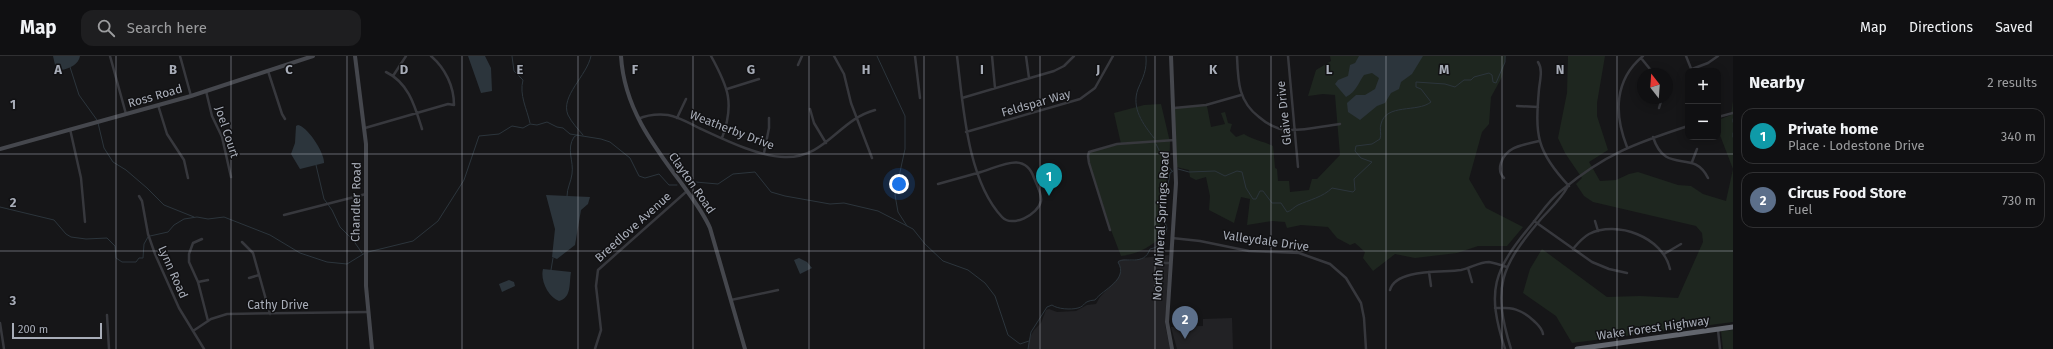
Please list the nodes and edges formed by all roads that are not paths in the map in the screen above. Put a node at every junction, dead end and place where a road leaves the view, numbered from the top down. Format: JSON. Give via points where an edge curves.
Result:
{"nodes":[{"id":1,"x":110,"y":56,"type":"edge"},
{"id":2,"x":180,"y":56,"type":"edge"},
{"id":3,"x":312,"y":56,"type":"edge"},
{"id":4,"x":355,"y":56,"type":"edge"},
{"id":5,"x":406,"y":56,"type":"edge"},
{"id":6,"x":430,"y":56,"type":"edge"},
{"id":7,"x":621,"y":56,"type":"edge"},
{"id":8,"x":711,"y":56,"type":"edge"},
{"id":9,"x":802,"y":56,"type":"edge"},
{"id":10,"x":834,"y":56,"type":"edge"},
{"id":11,"x":915,"y":56,"type":"edge"},
{"id":12,"x":957,"y":56,"type":"edge"},
{"id":13,"x":992,"y":56,"type":"edge"},
{"id":14,"x":1026,"y":56,"type":"edge"},
{"id":15,"x":1074,"y":56,"type":"edge"},
{"id":16,"x":1113,"y":56,"type":"edge"},
{"id":17,"x":1171,"y":56,"type":"edge"},
{"id":18,"x":1237,"y":56,"type":"edge"},
{"id":19,"x":1288,"y":56,"type":"edge"},
{"id":20,"x":1686,"y":56,"type":"edge"},
{"id":21,"x":1718,"y":56,"type":"edge"},
{"id":22,"x":1642,"y":57,"type":"edge"},
{"id":23,"x":1538,"y":62,"type":"dead end"},
{"id":24,"x":798,"y":65,"type":"dead end"},
{"id":25,"x":1650,"y":68,"type":"edge"},
{"id":26,"x":1691,"y":68,"type":"edge"},
{"id":27,"x":1697,"y":68,"type":"edge"},
{"id":28,"x":268,"y":71,"type":"junction"},
{"id":29,"x":386,"y":72,"type":"dead end"},
{"id":30,"x":393,"y":76,"type":"junction"},
{"id":31,"x":1029,"y":78,"type":"junction"},
{"id":32,"x":759,"y":79,"type":"dead end"},
{"id":33,"x":996,"y":88,"type":"junction"},
{"id":34,"x":727,"y":89,"type":"junction"},
{"id":35,"x":206,"y":91,"type":"junction"},
{"id":36,"x":1241,"y":95,"type":"junction"},
{"id":37,"x":191,"y":96,"type":"junction"},
{"id":38,"x":920,"y":98,"type":"dead end"},
{"id":39,"x":962,"y":98,"type":"junction"},
{"id":40,"x":686,"y":99,"type":"dead end"},
{"id":41,"x":1660,"y":104,"type":"edge"},
{"id":42,"x":158,"y":105,"type":"junction"},
{"id":43,"x":1517,"y":106,"type":"dead end"},
{"id":44,"x":1538,"y":107,"type":"junction"},
{"id":45,"x":1174,"y":108,"type":"junction"},
{"id":46,"x":1659,"y":108,"type":"dead end"},
{"id":47,"x":810,"y":109,"type":"dead end"},
{"id":48,"x":875,"y":110,"type":"dead end"},
{"id":49,"x":417,"y":113,"type":"junction"},
{"id":50,"x":1733,"y":113,"type":"edge"},
{"id":51,"x":126,"y":114,"type":"junction"},
{"id":52,"x":1721,"y":115,"type":"edge"},
{"id":53,"x":857,"y":116,"type":"junction"},
{"id":54,"x":677,"y":118,"type":"junction"},
{"id":55,"x":769,"y":118,"type":"dead end"},
{"id":56,"x":285,"y":119,"type":"dead end"},
{"id":57,"x":638,"y":119,"type":"junction"},
{"id":58,"x":1340,"y":124,"type":"dead end"},
{"id":59,"x":1685,"y":127,"type":"edge"},
{"id":60,"x":365,"y":128,"type":"junction"},
{"id":61,"x":70,"y":129,"type":"junction"},
{"id":62,"x":422,"y":129,"type":"dead end"},
{"id":63,"x":1295,"y":129,"type":"junction"},
{"id":64,"x":966,"y":132,"type":"junction"},
{"id":65,"x":1653,"y":137,"type":"junction"},
{"id":66,"x":722,"y":138,"type":"junction"},
{"id":67,"x":1175,"y":140,"type":"junction"},
{"id":68,"x":1539,"y":141,"type":"junction"},
{"id":69,"x":826,"y":143,"type":"junction"},
{"id":70,"x":1627,"y":147,"type":"junction"},
{"id":71,"x":0,"y":149,"type":"edge"},
{"id":72,"x":1696,"y":149,"type":"dead end"},
{"id":73,"x":764,"y":153,"type":"junction"},
{"id":74,"x":872,"y":158,"type":"dead end"},
{"id":75,"x":1692,"y":162,"type":"junction"},
{"id":76,"x":1298,"y":167,"type":"dead end"},
{"id":77,"x":978,"y":173,"type":"junction"},
{"id":78,"x":231,"y":177,"type":"dead end"},
{"id":79,"x":188,"y":178,"type":"dead end"},
{"id":80,"x":1504,"y":178,"type":"dead end"},
{"id":81,"x":1708,"y":178,"type":"dead end"},
{"id":82,"x":938,"y":184,"type":"dead end"},
{"id":83,"x":1568,"y":186,"type":"junction"},
{"id":84,"x":687,"y":191,"type":"junction"},
{"id":85,"x":366,"y":193,"type":"junction"},
{"id":86,"x":139,"y":196,"type":"dead end"},
{"id":87,"x":284,"y":215,"type":"dead end"},
{"id":88,"x":1534,"y":221,"type":"junction"},
{"id":89,"x":1595,"y":221,"type":"dead end"},
{"id":90,"x":85,"y":222,"type":"dead end"},
{"id":91,"x":1537,"y":224,"type":"junction"},
{"id":92,"x":1110,"y":230,"type":"dead end"},
{"id":93,"x":1598,"y":231,"type":"junction"},
{"id":94,"x":1172,"y":238,"type":"junction"},
{"id":95,"x":202,"y":239,"type":"dead end"},
{"id":96,"x":242,"y":242,"type":"dead end"},
{"id":97,"x":1681,"y":244,"type":"dead end"},
{"id":98,"x":1573,"y":249,"type":"junction"},
{"id":99,"x":1664,"y":254,"type":"junction"},
{"id":100,"x":1164,"y":263,"type":"dead end"},
{"id":101,"x":1170,"y":263,"type":"junction"},
{"id":102,"x":1502,"y":266,"type":"junction"},
{"id":103,"x":1507,"y":267,"type":"junction"},
{"id":104,"x":1468,"y":268,"type":"junction"},
{"id":105,"x":1670,"y":269,"type":"dead end"},
{"id":106,"x":1429,"y":272,"type":"junction"},
{"id":107,"x":1627,"y":272,"type":"dead end"},
{"id":108,"x":260,"y":275,"type":"junction"},
{"id":109,"x":249,"y":278,"type":"dead end"},
{"id":110,"x":208,"y":280,"type":"dead end"},
{"id":111,"x":198,"y":282,"type":"junction"},
{"id":112,"x":1472,"y":282,"type":"dead end"},
{"id":113,"x":1432,"y":286,"type":"dead end"},
{"id":114,"x":778,"y":290,"type":"dead end"},
{"id":115,"x":1390,"y":290,"type":"dead end"},
{"id":116,"x":731,"y":300,"type":"junction"},
{"id":117,"x":1495,"y":308,"type":"junction"},
{"id":118,"x":1501,"y":308,"type":"junction"},
{"id":119,"x":368,"y":312,"type":"junction"},
{"id":120,"x":107,"y":314,"type":"dead end"},
{"id":121,"x":270,"y":314,"type":"junction"},
{"id":122,"x":208,"y":321,"type":"junction"},
{"id":123,"x":0,"y":323,"type":"edge"},
{"id":124,"x":0,"y":327,"type":"edge"},
{"id":125,"x":1733,"y":327,"type":"edge"},
{"id":126,"x":1718,"y":329,"type":"junction"},
{"id":127,"x":193,"y":331,"type":"junction"},
{"id":128,"x":1544,"y":334,"type":"dead end"},
{"id":129,"x":4,"y":349,"type":"edge"},
{"id":130,"x":109,"y":349,"type":"edge"},
{"id":131,"x":204,"y":349,"type":"edge"},
{"id":132,"x":372,"y":349,"type":"edge"},
{"id":133,"x":595,"y":349,"type":"edge"},
{"id":134,"x":745,"y":349,"type":"edge"},
{"id":135,"x":1172,"y":349,"type":"edge"},
{"id":136,"x":1366,"y":349,"type":"edge"},
{"id":137,"x":1505,"y":349,"type":"edge"},
{"id":138,"x":1511,"y":349,"type":"edge"},
{"id":139,"x":1577,"y":349,"type":"edge"},
{"id":140,"x":1720,"y":349,"type":"edge"}],
"edges":[{"from":1,"to":51,"type":"street"},
{"from":2,"to":37,"type":"street"},
{"from":3,"to":28,"type":"street","name":"Ross Road"},
{"from":4,"to":60,"type":"street","name":"Chandler Road"},
{"from":5,"to":30,"type":"street"},
{"from":6,"to":49,"type":"street","via":[[443,68],[448,77],[454,105],[448,104]]},
{"from":7,"to":57,"type":"street","name":"Clayton Road","via":[[624,83]]},
{"from":8,"to":34,"type":"street"},
{"from":9,"to":24,"type":"street"},
{"from":10,"to":53,"type":"street","via":[[844,74]]},
{"from":11,"to":38,"type":"street"},
{"from":12,"to":39,"type":"street"},
{"from":13,"to":33,"type":"street"},
{"from":14,"to":31,"type":"street"},
{"from":15,"to":31,"type":"street","via":[[1059,69]]},
{"from":16,"to":64,"type":"street","name":"Feldspar Way","via":[[1095,88],[1080,99]]},
{"from":17,"to":45,"type":"street","name":"North Mineral Springs Road"},
{"from":18,"to":36,"type":"street"},
{"from":19,"to":63,"type":"street","name":"Glaive Drive"},
{"from":20,"to":26,"type":"street"},
{"from":21,"to":27,"type":"street"},
{"from":22,"to":25,"type":"street"},
{"from":22,"to":70,"type":"street","via":[[1625,77],[1618,99],[1618,122]]},
{"from":23,"to":44,"type":"street","via":[[1541,71]]},
{"from":28,"to":35,"type":"street","name":"Ross Road"},
{"from":28,"to":56,"type":"street"},
{"from":29,"to":30,"type":"street"},
{"from":30,"to":49,"type":"street","via":[[407,90]]},
{"from":31,"to":33,"type":"street"},
{"from":32,"to":34,"type":"street"},
{"from":33,"to":39,"type":"street"},
{"from":34,"to":66,"type":"street","via":[[730,110]]},
{"from":35,"to":37,"type":"street","name":"Ross Road"},
{"from":35,"to":78,"type":"street","name":"Joel Court","via":[[212,116],[222,137]]},
{"from":36,"to":45,"type":"street","via":[[1206,105]]},
{"from":36,"to":63,"type":"street","via":[[1249,108],[1268,124],[1287,130]]},
{"from":37,"to":42,"type":"street","name":"Ross Road"},
{"from":39,"to":64,"type":"street"},
{"from":40,"to":54,"type":"street"},
{"from":41,"to":46,"type":"street"},
{"from":42,"to":51,"type":"street","name":"Ross Road"},
{"from":42,"to":79,"type":"street","via":[[167,134],[184,160]]},
{"from":43,"to":44,"type":"street"},
{"from":44,"to":68,"type":"street"},
{"from":45,"to":67,"type":"street","name":"North Mineral Springs Road"},
{"from":47,"to":69,"type":"street","via":[[814,123]]},
{"from":48,"to":53,"type":"street","name":"Weatherby Drive"},
{"from":49,"to":60,"type":"street"},
{"from":49,"to":62,"type":"street"},
{"from":50,"to":52,"type":"street"},
{"from":51,"to":61,"type":"street","name":"Ross Road"},
{"from":53,"to":69,"type":"street","name":"Weatherby Drive"},
{"from":53,"to":74,"type":"street"},
{"from":54,"to":57,"type":"street","name":"Weatherby Drive","via":[[655,115]]},
{"from":54,"to":66,"type":"street","name":"Weatherby Drive"},
{"from":55,"to":73,"type":"street"},
{"from":57,"to":84,"type":"street","name":"Clayton Road"},
{"from":58,"to":63,"type":"street"},
{"from":59,"to":65,"type":"street"},
{"from":60,"to":85,"type":"street","name":"Chandler Road"},
{"from":61,"to":71,"type":"street","name":"Ross Road"},
{"from":61,"to":90,"type":"street","via":[[81,178]]},
{"from":63,"to":76,"type":"street","name":"Glaive Drive"},
{"from":64,"to":77,"type":"street"},
{"from":65,"to":70,"type":"street"},
{"from":65,"to":75,"type":"street","via":[[1658,149],[1666,158]]},
{"from":66,"to":73,"type":"street","name":"Weatherby Drive"},
{"from":67,"to":92,"type":"street","via":[[1117,144],[1089,152],[1089,163]]},
{"from":67,"to":94,"type":"street","name":"North Mineral Springs Road","via":[[1176,174]]},
{"from":68,"to":80,"type":"street","via":[[1507,152],[1500,166]]},
{"from":68,"to":83,"type":"street","via":[[1549,163]]},
{"from":69,"to":73,"type":"street","name":"Weatherby Drive","via":[[798,156],[785,157]]},
{"from":70,"to":83,"type":"street","via":[[1596,164]]},
{"from":72,"to":75,"type":"street"},
{"from":75,"to":81,"type":"street","via":[[1702,169]]},
{"from":77,"to":77,"type":"street","via":[[993,204],[1006,220],[1018,220],[1038,208],[1040,197],[1032,170],[1025,163],[1014,163]]},
{"from":77,"to":82,"type":"street"},
{"from":83,"to":88,"type":"street"},
{"from":83,"to":91,"type":"street"},
{"from":84,"to":116,"type":"street","name":"Clayton Road","via":[[710,228]]},
{"from":84,"to":133,"type":"street","name":"Breedlove Avenue","via":[[598,270],[596,286],[601,330]]},
{"from":85,"to":87,"type":"street"},
{"from":85,"to":119,"type":"street","name":"Chandler Road","via":[[365,274]]},
{"from":86,"to":127,"type":"street","name":"Lynn Road","via":[[154,250],[170,290]]},
{"from":88,"to":91,"type":"street"},
{"from":88,"to":102,"type":"street","via":[[1513,246]]},
{"from":89,"to":93,"type":"street"},
{"from":91,"to":98,"type":"street"},
{"from":91,"to":103,"type":"street","via":[[1519,246]]},
{"from":93,"to":98,"type":"street","via":[[1586,236]]},
{"from":93,"to":99,"type":"street","via":[[1615,230],[1640,235],[1654,243]]},
{"from":94,"to":101,"type":"street","name":"North Mineral Springs Road"},
{"from":94,"to":136,"type":"street","name":"Valleydale Drive","via":[[1249,251],[1299,253],[1330,264],[1346,278],[1361,303]]},
{"from":95,"to":111,"type":"street","via":[[193,243],[189,254],[191,267]]},
{"from":96,"to":108,"type":"street","via":[[253,253]]},
{"from":97,"to":99,"type":"street"},
{"from":98,"to":107,"type":"street","via":[[1602,266]]},
{"from":99,"to":105,"type":"street"},
{"from":100,"to":101,"type":"street"},
{"from":101,"to":135,"type":"street","name":"North Mineral Springs Road","via":[[1167,322]]},
{"from":102,"to":103,"type":"street"},
{"from":102,"to":104,"type":"street","via":[[1488,262]]},
{"from":102,"to":117,"type":"street","via":[[1497,281]]},
{"from":103,"to":118,"type":"street","via":[[1500,291]]},
{"from":104,"to":106,"type":"street"},
{"from":104,"to":112,"type":"street"},
{"from":106,"to":113,"type":"street"},
{"from":106,"to":115,"type":"street","via":[[1397,281],[1392,284]]},
{"from":108,"to":109,"type":"street"},
{"from":108,"to":121,"type":"street"},
{"from":110,"to":111,"type":"street"},
{"from":111,"to":122,"type":"street"},
{"from":114,"to":116,"type":"street"},
{"from":116,"to":134,"type":"street","name":"Clayton Road"},
{"from":117,"to":118,"type":"street"},
{"from":117,"to":137,"type":"street"},
{"from":118,"to":128,"type":"street","via":[[1521,310]]},
{"from":118,"to":138,"type":"street","via":[[1502,322]]},
{"from":119,"to":121,"type":"street","name":"Cathy Drive"},
{"from":119,"to":132,"type":"street","name":"Chandler Road"},
{"from":120,"to":130,"type":"street"},
{"from":121,"to":122,"type":"street","name":"Cathy Drive","via":[[227,314]]},
{"from":122,"to":127,"type":"street","name":"Cathy Drive"},
{"from":123,"to":124,"type":"street"},
{"from":124,"to":129,"type":"street"},
{"from":125,"to":126,"type":"highway","name":"Wake Forest Highway"},
{"from":126,"to":139,"type":"highway","name":"Wake Forest Highway"},
{"from":126,"to":140,"type":"street"},
{"from":127,"to":131,"type":"street","name":"Lynn Road"}]}
